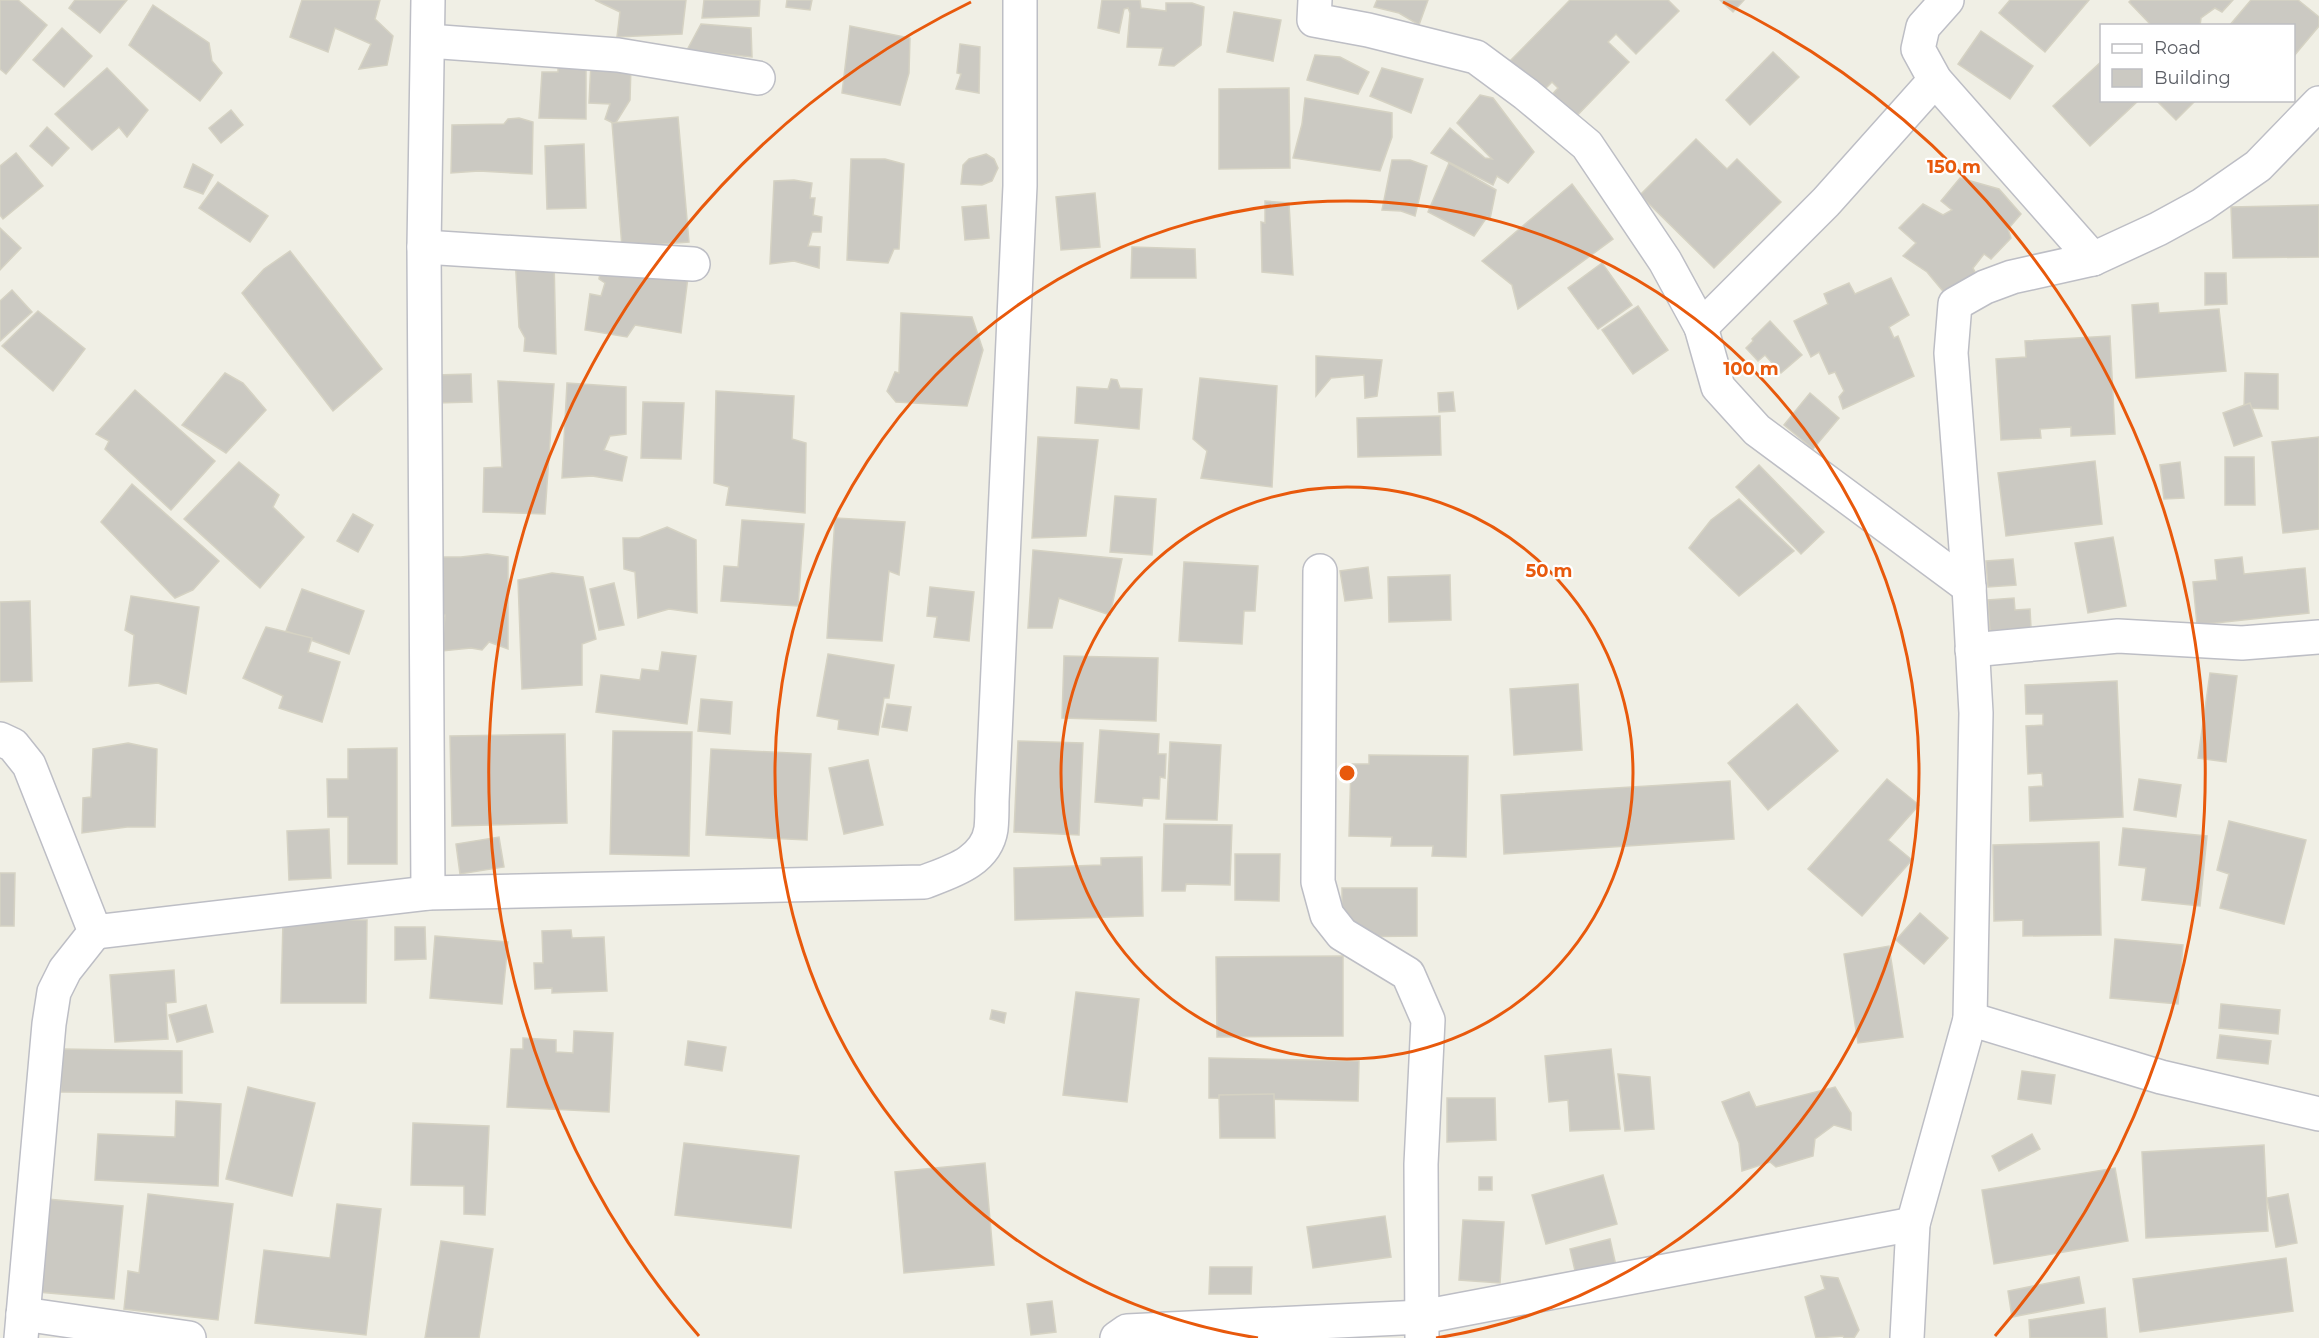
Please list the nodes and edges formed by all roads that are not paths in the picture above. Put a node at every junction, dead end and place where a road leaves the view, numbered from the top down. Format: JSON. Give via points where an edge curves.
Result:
{"nodes":[{"id":1,"x":428,"y":0,"type":"edge"},
{"id":2,"x":1020,"y":0,"type":"edge"},
{"id":3,"x":1315,"y":0,"type":"edge"},
{"id":4,"x":1947,"y":0,"type":"edge"},
{"id":5,"x":428,"y":41,"type":"junction"},
{"id":6,"x":758,"y":78,"type":"dead end"},
{"id":7,"x":1935,"y":80,"type":"junction"},
{"id":8,"x":2319,"y":103,"type":"edge"},
{"id":9,"x":424,"y":247,"type":"junction"},
{"id":10,"x":2093,"y":259,"type":"junction"},
{"id":11,"x":693,"y":264,"type":"dead end"},
{"id":12,"x":1701,"y":327,"type":"junction"},
{"id":13,"x":1320,"y":571,"type":"dead end"},
{"id":14,"x":1969,"y":587,"type":"junction"},
{"id":15,"x":2319,"y":636,"type":"edge"},
{"id":16,"x":1972,"y":650,"type":"junction"},
{"id":17,"x":0,"y":739,"type":"edge"},
{"id":18,"x":428,"y":893,"type":"junction"},
{"id":19,"x":95,"y":932,"type":"junction"},
{"id":20,"x":1970,"y":1020,"type":"junction"},
{"id":21,"x":2319,"y":1114,"type":"edge"},
{"id":22,"x":1913,"y":1224,"type":"junction"},
{"id":23,"x":22,"y":1326,"type":"edge"},
{"id":24,"x":1422,"y":1328,"type":"edge"},
{"id":25,"x":189,"y":1338,"type":"edge"},
{"id":26,"x":1117,"y":1338,"type":"edge"},
{"id":27,"x":1907,"y":1338,"type":"edge"}],
"edges":[{"from":1,"to":5,"type":"street"},
{"from":2,"to":18,"type":"street","via":[[1020,186],[993,789],[991,832],[981,852],[961,868],[924,882]]},
{"from":3,"to":12,"type":"street","via":[[1314,20],[1476,57],[1526,94],[1587,146],[1665,261]]},
{"from":4,"to":7,"type":"street","via":[[1923,27],[1918,49]]},
{"from":5,"to":6,"type":"street","via":[[618,54]]},
{"from":5,"to":9,"type":"street"},
{"from":7,"to":10,"type":"street"},
{"from":7,"to":12,"type":"street","via":[[1826,202]]},
{"from":8,"to":10,"type":"street","via":[[2258,166],[2202,205]]},
{"from":9,"to":11,"type":"street"},
{"from":9,"to":18,"type":"street"},
{"from":10,"to":14,"type":"street","via":[[2012,277],[1955,304],[1951,353]]},
{"from":12,"to":14,"type":"street","via":[[1718,387],[1757,430]]},
{"from":13,"to":24,"type":"street","via":[[1318,882],[1327,915],[1342,934],[1408,974],[1428,1020],[1421,1164]]},
{"from":14,"to":16,"type":"street"},
{"from":15,"to":16,"type":"street","via":[[2242,644],[2118,636]]},
{"from":16,"to":20,"type":"street","via":[[1976,713]]},
{"from":17,"to":19,"type":"street","via":[[13,745],[28,765]]},
{"from":18,"to":19,"type":"street"},
{"from":19,"to":23,"type":"street","via":[[65,970],[54,992]]},
{"from":20,"to":21,"type":"street","via":[[2161,1077]]},
{"from":20,"to":22,"type":"street"},
{"from":22,"to":24,"type":"street"},
{"from":22,"to":27,"type":"street"},
{"from":23,"to":25,"type":"street"},
{"from":24,"to":26,"type":"street","via":[[1127,1331]]}]}
